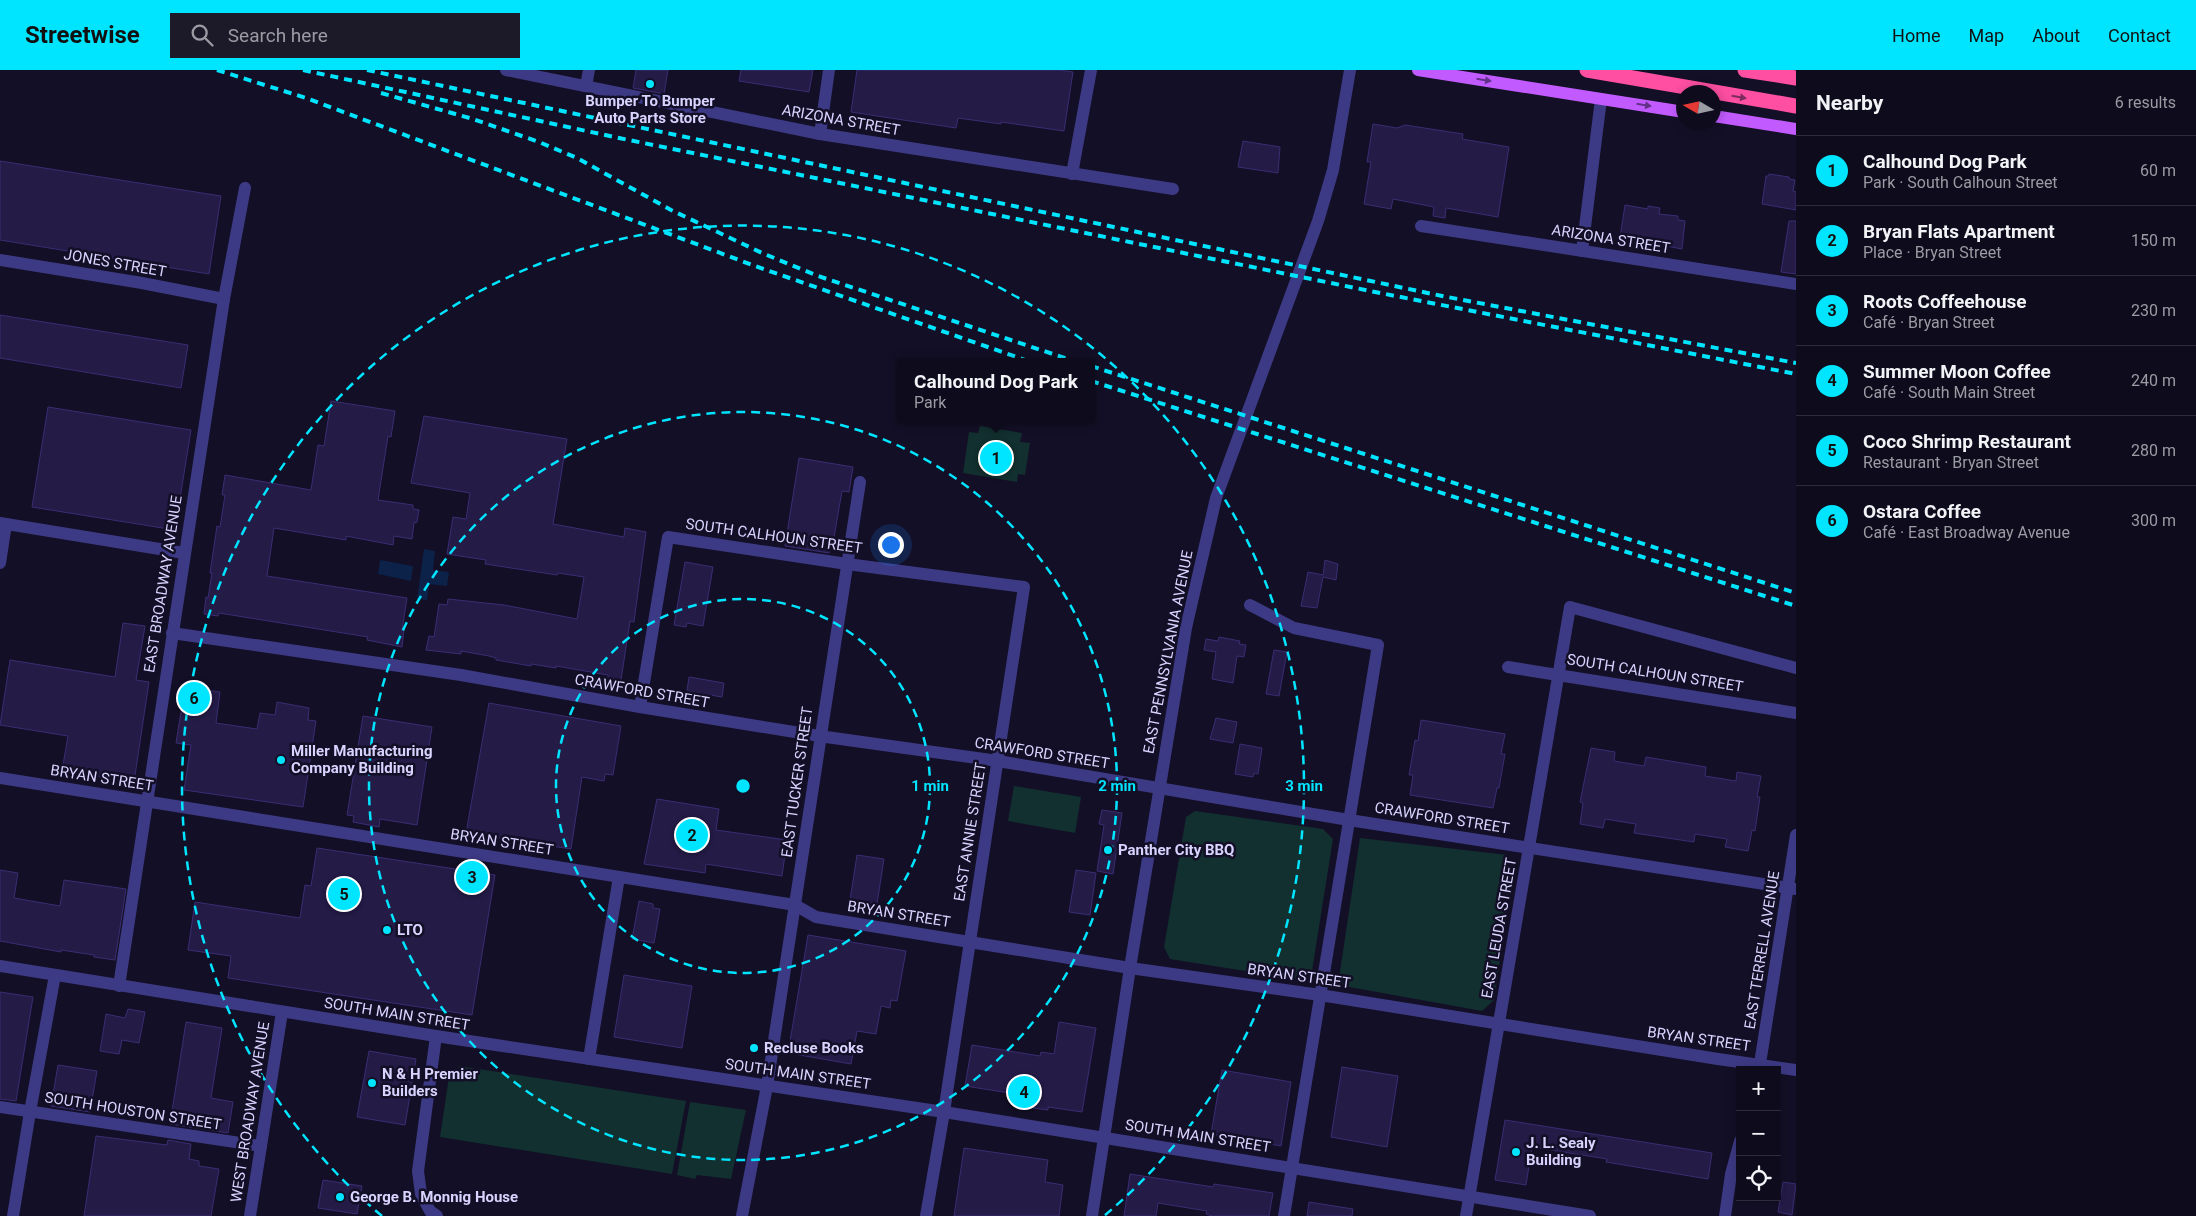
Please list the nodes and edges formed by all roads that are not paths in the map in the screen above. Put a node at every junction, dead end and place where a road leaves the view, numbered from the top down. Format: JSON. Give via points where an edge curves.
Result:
{"nodes":[{"id":1,"x":506,"y":70,"type":"edge"},
{"id":2,"x":589,"y":70,"type":"edge"},
{"id":3,"x":830,"y":70,"type":"edge"},
{"id":4,"x":1091,"y":70,"type":"edge"},
{"id":5,"x":1350,"y":70,"type":"edge"},
{"id":6,"x":1418,"y":70,"type":"edge"},
{"id":7,"x":1587,"y":70,"type":"edge"},
{"id":8,"x":1745,"y":70,"type":"edge"},
{"id":9,"x":1796,"y":78,"type":"edge"},
{"id":10,"x":586,"y":86,"type":"junction"},
{"id":11,"x":1601,"y":99,"type":"junction"},
{"id":12,"x":1796,"y":106,"type":"edge"},
{"id":13,"x":1676,"y":111,"type":"edge"},
{"id":14,"x":1721,"y":117,"type":"edge"},
{"id":15,"x":1796,"y":129,"type":"edge"},
{"id":16,"x":820,"y":134,"type":"junction"},
{"id":17,"x":1072,"y":174,"type":"junction"},
{"id":18,"x":245,"y":188,"type":"dead end"},
{"id":19,"x":1173,"y":189,"type":"dead end"},
{"id":20,"x":1421,"y":226,"type":"dead end"},
{"id":21,"x":1582,"y":251,"type":"junction"},
{"id":22,"x":0,"y":260,"type":"edge"},
{"id":23,"x":1796,"y":284,"type":"edge"},
{"id":24,"x":224,"y":299,"type":"junction"},
{"id":25,"x":860,"y":482,"type":"dead end"},
{"id":26,"x":3,"y":523,"type":"edge"},
{"id":27,"x":184,"y":553,"type":"junction"},
{"id":28,"x":0,"y":563,"type":"edge"},
{"id":29,"x":847,"y":564,"type":"junction"},
{"id":30,"x":1024,"y":587,"type":"joint"},
{"id":31,"x":1250,"y":605,"type":"dead end"},
{"id":32,"x":172,"y":633,"type":"junction"},
{"id":33,"x":1508,"y":666,"type":"dead end"},
{"id":34,"x":1796,"y":668,"type":"edge"},
{"id":35,"x":1558,"y":673,"type":"junction"},
{"id":36,"x":640,"y":707,"type":"junction"},
{"id":37,"x":1796,"y":712,"type":"edge"},
{"id":38,"x":819,"y":736,"type":"junction"},
{"id":39,"x":998,"y":761,"type":"junction"},
{"id":40,"x":0,"y":778,"type":"edge"},
{"id":41,"x":1160,"y":788,"type":"junction"},
{"id":42,"x":147,"y":802,"type":"junction"},
{"id":43,"x":1349,"y":820,"type":"junction"},
{"id":44,"x":1796,"y":835,"type":"edge"},
{"id":45,"x":1528,"y":849,"type":"junction"},
{"id":46,"x":619,"y":878,"type":"junction"},
{"id":47,"x":1792,"y":888,"type":"edge"},
{"id":48,"x":795,"y":905,"type":"junction"},
{"id":49,"x":970,"y":943,"type":"junction"},
{"id":50,"x":0,"y":966,"type":"edge"},
{"id":51,"x":1130,"y":968,"type":"junction"},
{"id":52,"x":55,"y":975,"type":"junction"},
{"id":53,"x":119,"y":986,"type":"junction"},
{"id":54,"x":1320,"y":995,"type":"junction"},
{"id":55,"x":282,"y":1012,"type":"junction"},
{"id":56,"x":1499,"y":1024,"type":"junction"},
{"id":57,"x":436,"y":1036,"type":"junction"},
{"id":58,"x":589,"y":1059,"type":"junction"},
{"id":59,"x":1755,"y":1066,"type":"edge"},
{"id":60,"x":1760,"y":1066,"type":"edge"},
{"id":61,"x":1781,"y":1069,"type":"edge"},
{"id":62,"x":1796,"y":1070,"type":"edge"},
{"id":63,"x":767,"y":1086,"type":"junction"},
{"id":64,"x":0,"y":1107,"type":"edge"},
{"id":65,"x":30,"y":1112,"type":"junction"},
{"id":66,"x":944,"y":1112,"type":"junction"},
{"id":67,"x":1104,"y":1138,"type":"junction"},
{"id":68,"x":261,"y":1146,"type":"junction"},
{"id":69,"x":1736,"y":1156,"type":"edge"},
{"id":70,"x":1291,"y":1168,"type":"junction"},
{"id":71,"x":1470,"y":1196,"type":"junction"},
{"id":72,"x":13,"y":1216,"type":"edge"},
{"id":73,"x":250,"y":1216,"type":"edge"},
{"id":74,"x":437,"y":1216,"type":"edge"},
{"id":75,"x":742,"y":1216,"type":"edge"},
{"id":76,"x":926,"y":1216,"type":"edge"},
{"id":77,"x":1092,"y":1216,"type":"edge"},
{"id":78,"x":1284,"y":1216,"type":"edge"},
{"id":79,"x":1466,"y":1216,"type":"edge"},
{"id":80,"x":1590,"y":1216,"type":"edge"},
{"id":81,"x":1725,"y":1216,"type":"edge"}],
"edges":[{"from":1,"to":10,"type":"street","name":"ARIZONA STREET"},
{"from":2,"to":10,"type":"street"},
{"from":3,"to":16,"type":"street"},
{"from":4,"to":17,"type":"street"},
{"from":5,"to":41,"type":"street","name":"EAST PENNSYLVANIA AVENUE","via":[[1333,170],[1318,221],[1216,498],[1186,628]]},
{"from":6,"to":11,"type":"main road","one_way":true},
{"from":7,"to":12,"type":"highway","one_way":true},
{"from":8,"to":9,"type":"highway"},
{"from":10,"to":16,"type":"street","name":"ARIZONA STREET"},
{"from":11,"to":13,"type":"main road","one_way":true},
{"from":11,"to":21,"type":"street"},
{"from":14,"to":15,"type":"main road"},
{"from":16,"to":17,"type":"street","name":"ARIZONA STREET"},
{"from":17,"to":19,"type":"street","name":"ARIZONA STREET"},
{"from":18,"to":24,"type":"street","name":"EAST BROADWAY AVENUE"},
{"from":20,"to":21,"type":"street","name":"ARIZONA STREET"},
{"from":21,"to":23,"type":"street","name":"ARIZONA STREET"},
{"from":22,"to":24,"type":"street","name":"JONES STREET"},
{"from":24,"to":27,"type":"street","name":"EAST BROADWAY AVENUE"},
{"from":25,"to":29,"type":"street","name":"EAST TUCKER STREET"},
{"from":26,"to":27,"type":"street"},
{"from":26,"to":28,"type":"street"},
{"from":27,"to":32,"type":"street","name":"EAST BROADWAY AVENUE"},
{"from":29,"to":30,"type":"street","name":"SOUTH CALHOUN STREET"},
{"from":29,"to":36,"type":"street","name":"SOUTH CALHOUN STREET","via":[[668,537]]},
{"from":29,"to":38,"type":"street","name":"EAST TUCKER STREET"},
{"from":30,"to":39,"type":"street","name":"EAST ANNIE STREET"},
{"from":31,"to":43,"type":"street","via":[[1294,628],[1378,645]]},
{"from":32,"to":36,"type":"street","name":"CRAWFORD STREET","via":[[461,675]]},
{"from":32,"to":42,"type":"street","name":"EAST BROADWAY AVENUE"},
{"from":33,"to":35,"type":"street","name":"SOUTH CALHOUN STREET"},
{"from":34,"to":35,"type":"street","name":"EAST LEUDA STREET","via":[[1570,607]]},
{"from":35,"to":37,"type":"street","name":"SOUTH CALHOUN STREET"},
{"from":35,"to":45,"type":"street","name":"EAST LEUDA STREET"},
{"from":36,"to":38,"type":"street","name":"CRAWFORD STREET"},
{"from":38,"to":39,"type":"street","name":"CRAWFORD STREET"},
{"from":38,"to":48,"type":"street","name":"EAST TUCKER STREET"},
{"from":39,"to":41,"type":"street","name":"CRAWFORD STREET"},
{"from":39,"to":49,"type":"street","name":"EAST ANNIE STREET"},
{"from":40,"to":42,"type":"street","name":"BRYAN STREET"},
{"from":41,"to":43,"type":"street","name":"CRAWFORD STREET"},
{"from":41,"to":51,"type":"street","name":"EAST PENNSYLVANIA AVENUE"},
{"from":42,"to":46,"type":"street","name":"BRYAN STREET"},
{"from":42,"to":53,"type":"street","name":"EAST BROADWAY AVENUE"},
{"from":43,"to":45,"type":"street","name":"CRAWFORD STREET"},
{"from":43,"to":54,"type":"street"},
{"from":44,"to":47,"type":"street","name":"EAST TERRELL AVENUE"},
{"from":45,"to":47,"type":"street","name":"CRAWFORD STREET"},
{"from":45,"to":56,"type":"street","name":"EAST LEUDA STREET"},
{"from":46,"to":48,"type":"street","name":"BRYAN STREET"},
{"from":46,"to":58,"type":"street"},
{"from":47,"to":60,"type":"street","name":"EAST TERRELL AVENUE"},
{"from":48,"to":49,"type":"street","name":"BRYAN STREET","via":[[816,917]]},
{"from":48,"to":63,"type":"street","name":"EAST TUCKER STREET"},
{"from":49,"to":51,"type":"street","name":"BRYAN STREET"},
{"from":49,"to":66,"type":"street","name":"EAST ANNIE STREET"},
{"from":50,"to":52,"type":"street","name":"SOUTH MAIN STREET"},
{"from":51,"to":54,"type":"street","name":"BRYAN STREET"},
{"from":51,"to":67,"type":"street","name":"EAST PENNSYLVANIA AVENUE"},
{"from":52,"to":53,"type":"street","name":"SOUTH MAIN STREET"},
{"from":52,"to":65,"type":"street"},
{"from":53,"to":55,"type":"street","name":"SOUTH MAIN STREET"},
{"from":54,"to":56,"type":"street","name":"BRYAN STREET"},
{"from":54,"to":70,"type":"street"},
{"from":55,"to":57,"type":"street","name":"SOUTH MAIN STREET"},
{"from":55,"to":68,"type":"street","name":"WEST BROADWAY AVENUE"},
{"from":56,"to":59,"type":"street","name":"BRYAN STREET"},
{"from":56,"to":71,"type":"street","name":"EAST LEUDA STREET"},
{"from":57,"to":58,"type":"street","name":"SOUTH MAIN STREET"},
{"from":57,"to":74,"type":"street","via":[[418,1172],[421,1194],[430,1211]]},
{"from":58,"to":63,"type":"street","name":"SOUTH MAIN STREET"},
{"from":61,"to":62,"type":"street","name":"BRYAN STREET"},
{"from":63,"to":66,"type":"street","name":"SOUTH MAIN STREET"},
{"from":63,"to":75,"type":"street","name":"EAST TUCKER STREET"},
{"from":64,"to":65,"type":"street","name":"SOUTH HOUSTON STREET"},
{"from":65,"to":68,"type":"street","name":"SOUTH HOUSTON STREET"},
{"from":65,"to":72,"type":"street"},
{"from":66,"to":67,"type":"street","name":"SOUTH MAIN STREET"},
{"from":66,"to":76,"type":"street","name":"EAST ANNIE STREET"},
{"from":67,"to":70,"type":"street","name":"SOUTH MAIN STREET"},
{"from":67,"to":77,"type":"street","name":"EAST PENNSYLVANIA AVENUE"},
{"from":68,"to":73,"type":"street","name":"WEST BROADWAY AVENUE"},
{"from":69,"to":81,"type":"street"},
{"from":70,"to":71,"type":"street","name":"SOUTH MAIN STREET"},
{"from":70,"to":78,"type":"street"},
{"from":71,"to":79,"type":"street","name":"EAST LEUDA STREET"},
{"from":71,"to":80,"type":"street","name":"SOUTH MAIN STREET"}]}
